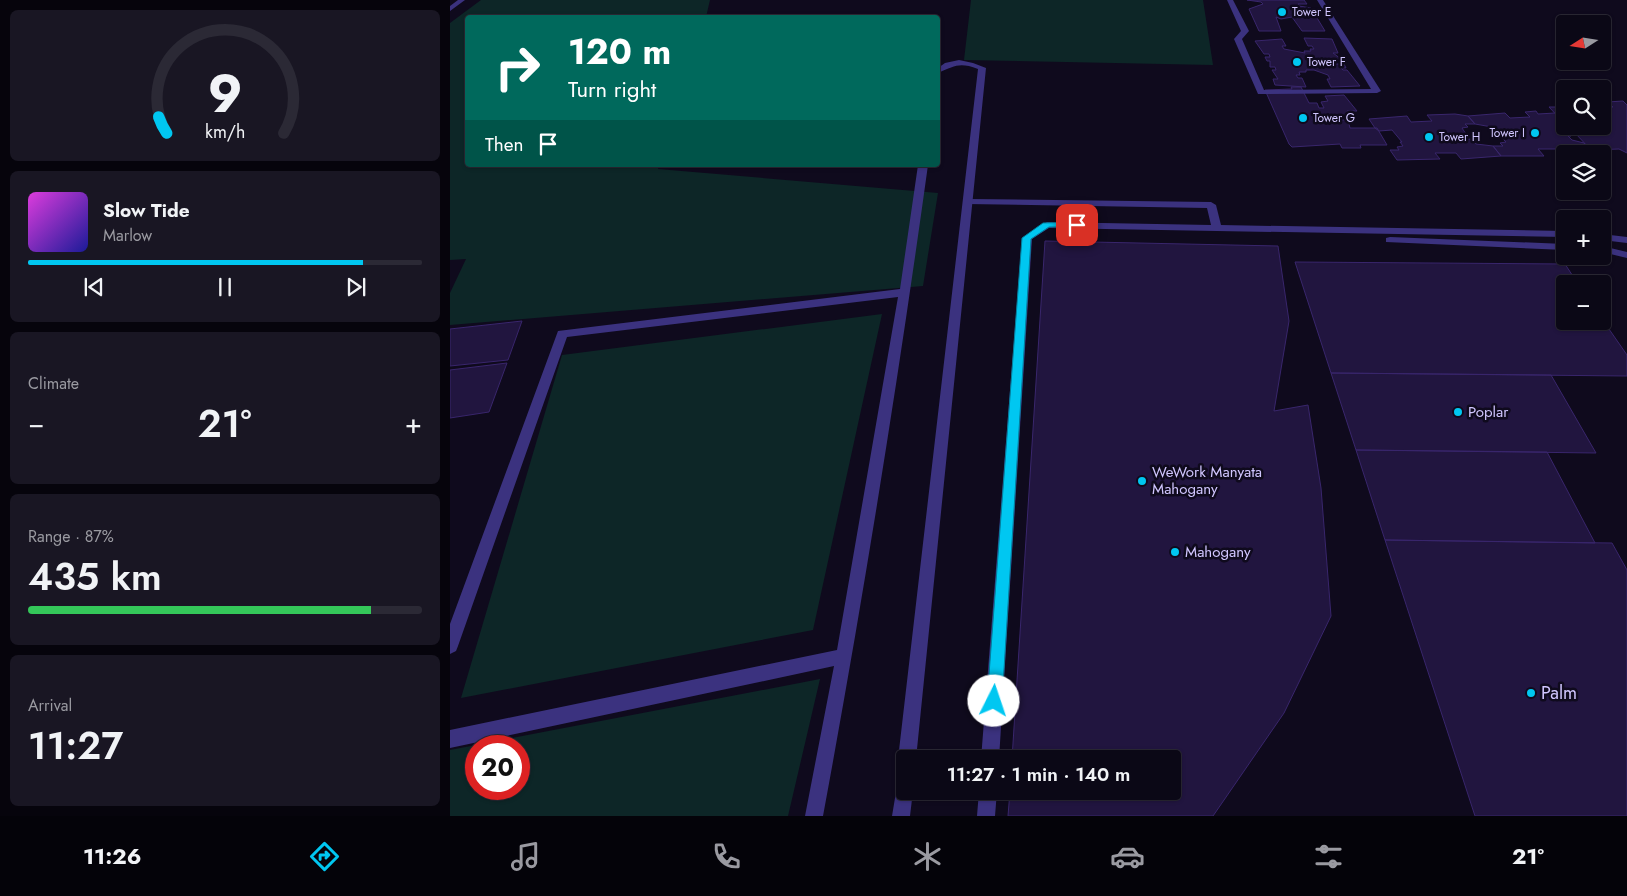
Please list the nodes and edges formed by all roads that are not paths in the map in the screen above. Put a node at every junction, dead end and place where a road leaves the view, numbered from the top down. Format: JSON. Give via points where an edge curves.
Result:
{"nodes":[{"id":1,"x":462,"y":0,"type":"edge"},
{"id":2,"x":1230,"y":0,"type":"edge"},
{"id":3,"x":1320,"y":0,"type":"edge"},
{"id":4,"x":450,"y":9,"type":"edge"},
{"id":5,"x":940,"y":69,"type":"edge"},
{"id":6,"x":923,"y":167,"type":"edge"},
{"id":7,"x":969,"y":202,"type":"junction"},
{"id":8,"x":1216,"y":227,"type":"junction"},
{"id":9,"x":1556,"y":234,"type":"edge"},
{"id":10,"x":1611,"y":238,"type":"edge"},
{"id":11,"x":1390,"y":240,"type":"dead end"},
{"id":12,"x":1627,"y":240,"type":"edge"},
{"id":13,"x":1556,"y":247,"type":"edge"},
{"id":14,"x":1611,"y":251,"type":"edge"},
{"id":15,"x":1627,"y":255,"type":"edge"},
{"id":16,"x":906,"y":292,"type":"junction"},
{"id":17,"x":450,"y":646,"type":"edge"},
{"id":18,"x":845,"y":656,"type":"junction"},
{"id":19,"x":450,"y":739,"type":"edge"},
{"id":20,"x":908,"y":750,"type":"edge"},
{"id":21,"x":991,"y":750,"type":"edge"},
{"id":22,"x":903,"y":800,"type":"edge"},
{"id":23,"x":987,"y":800,"type":"edge"},
{"id":24,"x":814,"y":816,"type":"edge"},
{"id":25,"x":901,"y":816,"type":"edge"},
{"id":26,"x":986,"y":816,"type":"edge"}],
"edges":[{"from":1,"to":4,"type":"street"},
{"from":2,"to":3,"type":"street","via":[[1245,31],[1238,39],[1261,92],[1377,91]]},
{"from":5,"to":7,"type":"street","via":[[955,62],[982,68]]},
{"from":6,"to":16,"type":"street"},
{"from":7,"to":8,"type":"street","via":[[1211,205]]},
{"from":7,"to":20,"type":"street"},
{"from":8,"to":9,"type":"street"},
{"from":8,"to":21,"type":"street","via":[[1047,225],[1027,238]]},
{"from":10,"to":12,"type":"street"},
{"from":11,"to":13,"type":"street"},
{"from":14,"to":15,"type":"street"},
{"from":16,"to":17,"type":"street","via":[[562,334]]},
{"from":16,"to":18,"type":"street"},
{"from":18,"to":19,"type":"street"},
{"from":18,"to":24,"type":"street"},
{"from":22,"to":25,"type":"street"},
{"from":23,"to":26,"type":"street"}]}
